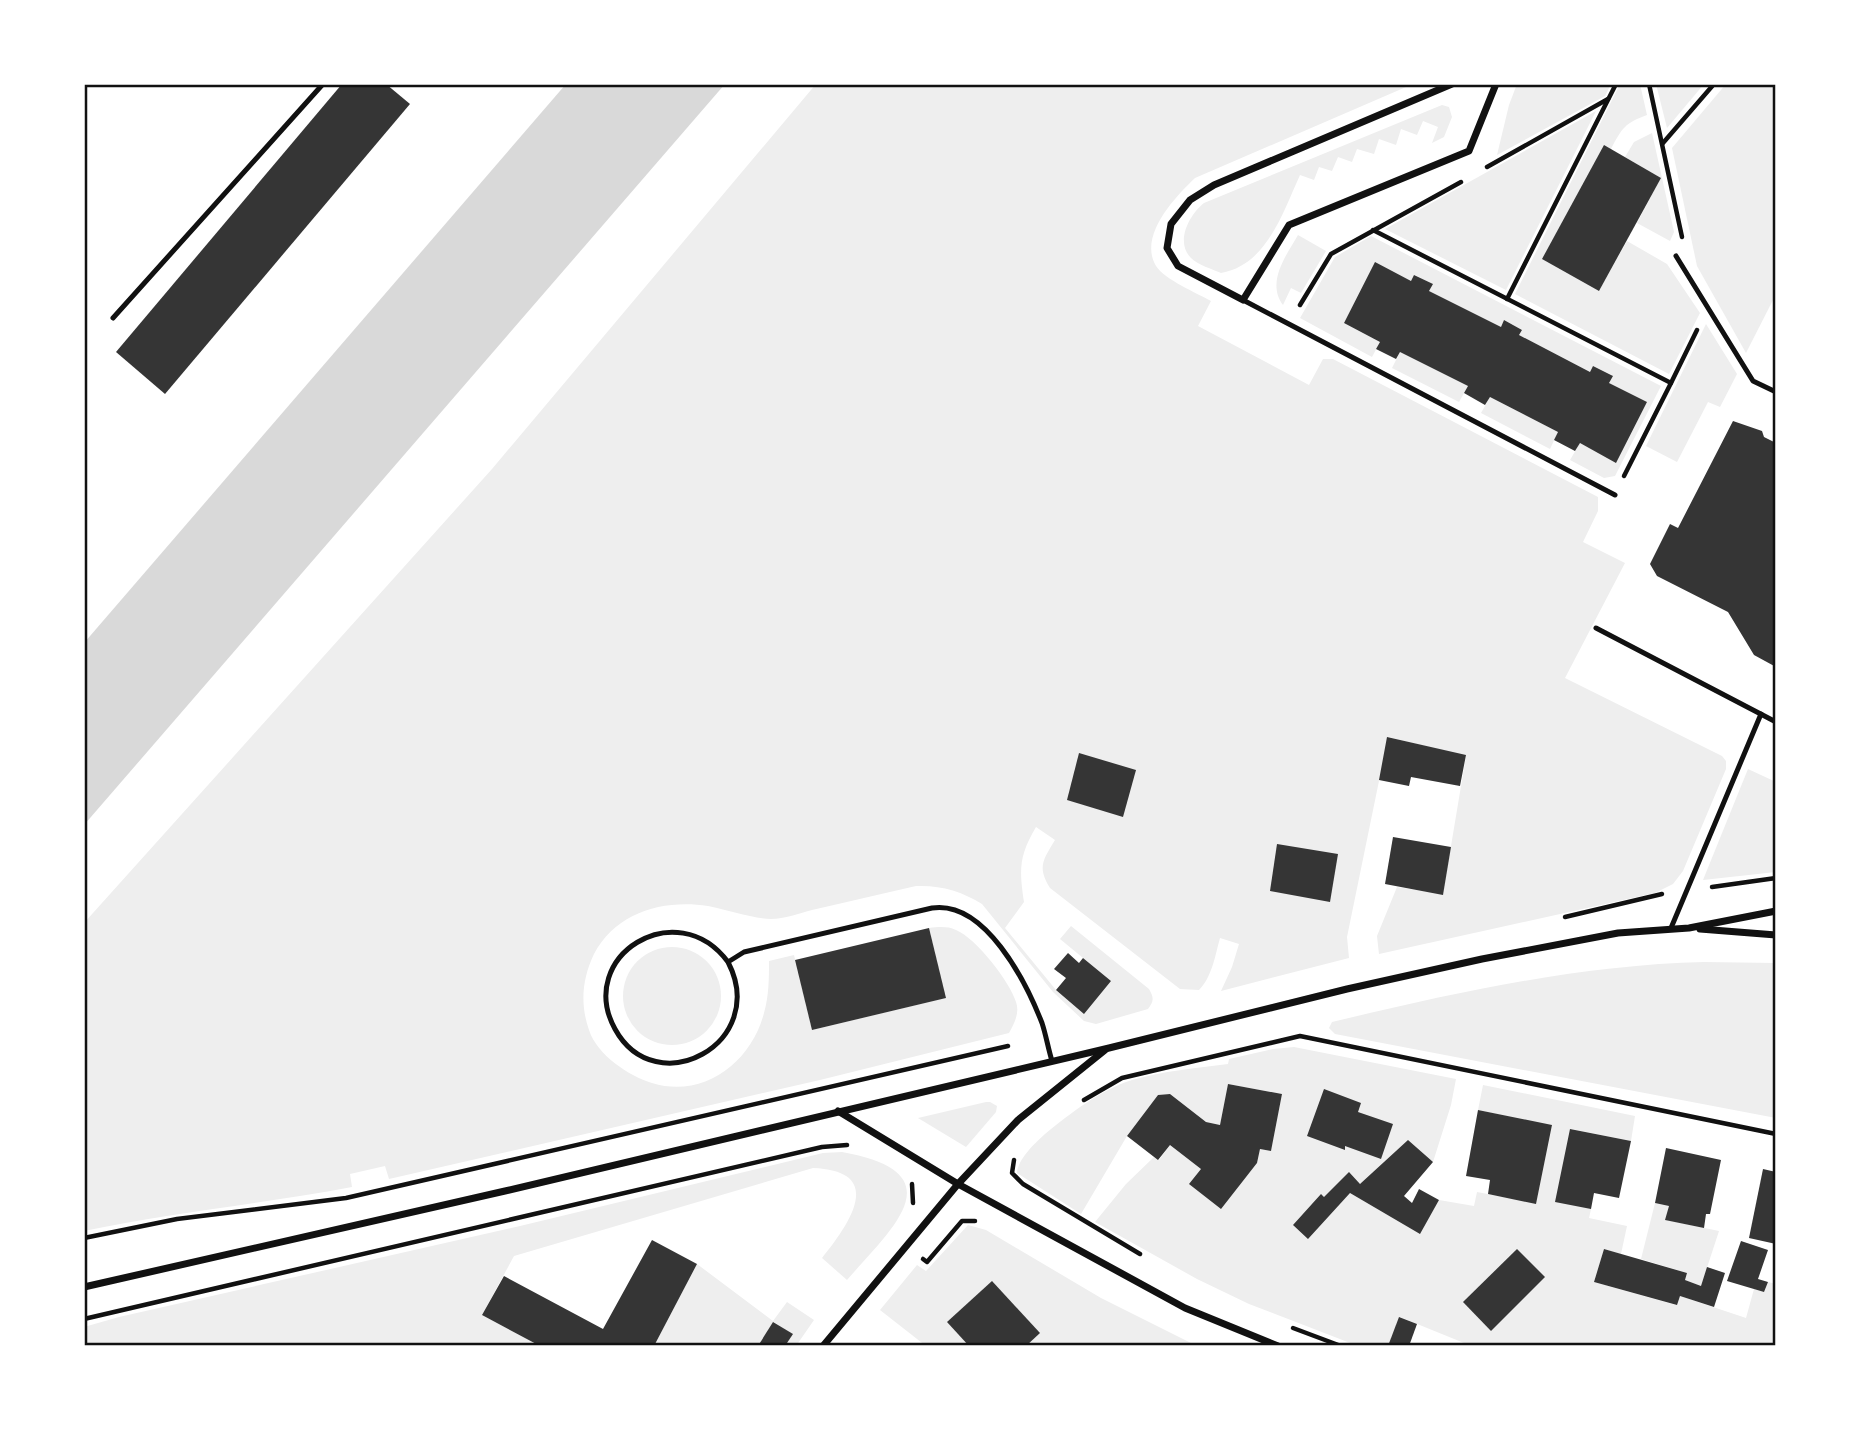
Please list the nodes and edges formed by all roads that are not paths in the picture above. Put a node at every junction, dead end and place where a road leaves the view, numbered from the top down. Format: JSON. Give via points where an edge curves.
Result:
{"nodes":[{"id":1,"x":323,"y":84,"type":"edge"},
{"id":2,"x":1452,"y":84,"type":"edge"},
{"id":3,"x":1496,"y":84,"type":"edge"},
{"id":4,"x":1676,"y":256,"type":"dead end"},
{"id":5,"x":1243,"y":300,"type":"junction"},
{"id":6,"x":113,"y":318,"type":"dead end"},
{"id":7,"x":1776,"y":392,"type":"edge"},
{"id":8,"x":1615,"y":495,"type":"road end"},
{"id":9,"x":1596,"y":628,"type":"dead end"},
{"id":10,"x":1762,"y":714,"type":"junction"},
{"id":11,"x":1776,"y":722,"type":"edge"},
{"id":12,"x":1776,"y":911,"type":"edge"},
{"id":13,"x":1671,"y":928,"type":"junction"},
{"id":14,"x":1689,"y":928,"type":"junction"},
{"id":15,"x":1776,"y":935,"type":"edge"},
{"id":16,"x":728,"y":962,"type":"junction"},
{"id":17,"x":1109,"y":1048,"type":"junction"},
{"id":18,"x":1052,"y":1060,"type":"junction"},
{"id":19,"x":838,"y":1111,"type":"junction"},
{"id":20,"x":958,"y":1184,"type":"junction"},
{"id":21,"x":84,"y":1287,"type":"edge"},
{"id":22,"x":1268,"y":1344,"type":"edge"},
{"id":23,"x":823,"y":1346,"type":"edge"},
{"id":24,"x":1278,"y":1346,"type":"edge"}],
"edges":[{"from":1,"to":6,"type":"lane"},
{"from":2,"to":5,"type":"street","via":[[1214,185],[1190,200],[1171,224],[1167,248],[1178,266]]},
{"from":3,"to":5,"type":"street","via":[[1469,151],[1289,225]]},
{"from":4,"to":7,"type":"lane","via":[[1753,381]]},
{"from":5,"to":8,"type":"lane"},
{"from":9,"to":10,"type":"lane"},
{"from":10,"to":11,"type":"lane"},
{"from":10,"to":13,"type":"lane"},
{"from":12,"to":14,"type":"street"},
{"from":13,"to":14,"type":"street"},
{"from":13,"to":17,"type":"street","via":[[1618,933],[1482,959]]},
{"from":14,"to":15,"type":"street"},
{"from":16,"to":16,"type":"lane","via":[[714,946],[688,933],[665,932],[639,940],[623,953],[607,985],[615,1029],[629,1047],[653,1060],[680,1063],[701,1056],[728,1032],[737,1008],[737,986]]},
{"from":16,"to":18,"type":"lane","via":[[744,952],[951,907],[997,941],[1025,987]]},
{"from":17,"to":18,"type":"street"},
{"from":17,"to":20,"type":"street","via":[[1018,1120]]},
{"from":18,"to":19,"type":"street"},
{"from":19,"to":20,"type":"street"},
{"from":19,"to":21,"type":"street"},
{"from":20,"to":22,"type":"street","via":[[1185,1308]]},
{"from":20,"to":23,"type":"street"},
{"from":22,"to":24,"type":"street"}]}
